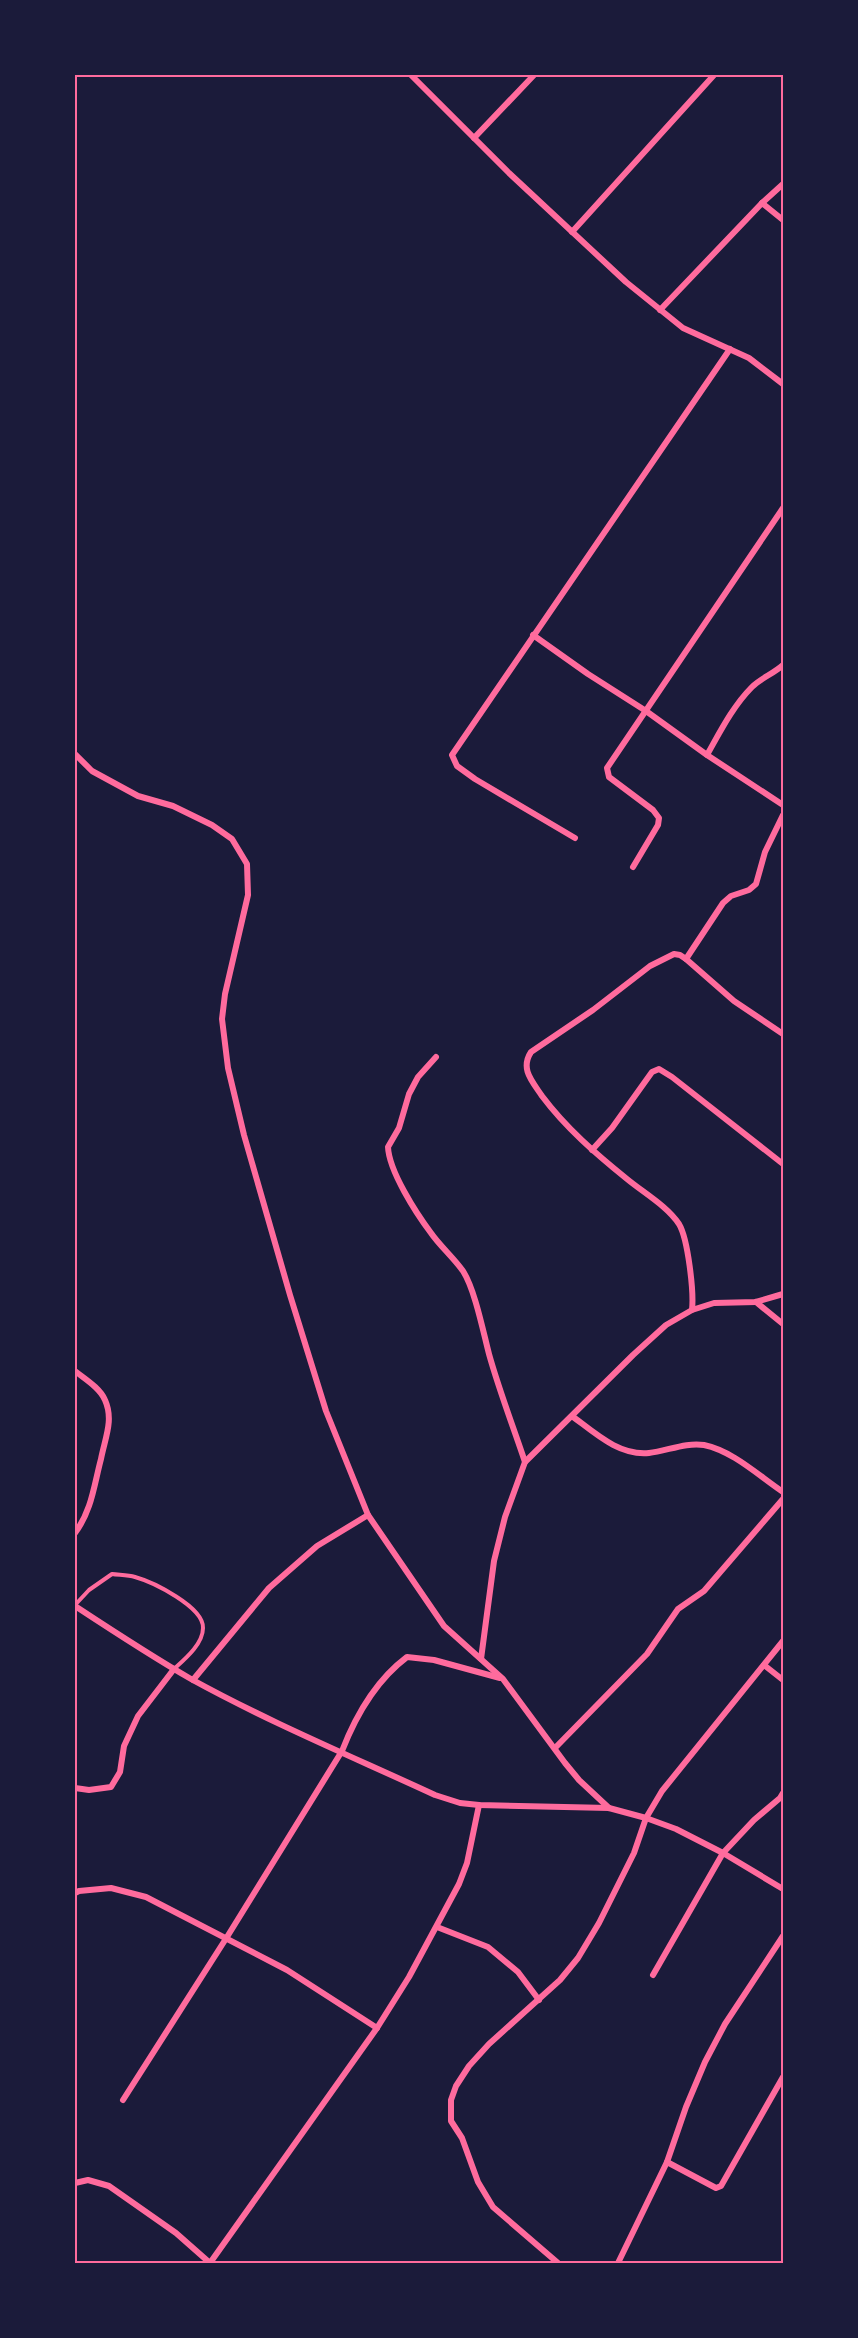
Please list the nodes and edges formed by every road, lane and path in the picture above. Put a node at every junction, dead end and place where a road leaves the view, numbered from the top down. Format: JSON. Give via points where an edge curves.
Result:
{"nodes":[{"id":1,"x":411,"y":75,"type":"edge"},
{"id":2,"x":534,"y":75,"type":"edge"},
{"id":3,"x":714,"y":75,"type":"edge"},
{"id":4,"x":474,"y":138,"type":"junction"},
{"id":5,"x":783,"y":184,"type":"edge"},
{"id":6,"x":762,"y":203,"type":"junction"},
{"id":7,"x":783,"y":220,"type":"edge"},
{"id":8,"x":572,"y":232,"type":"junction"},
{"id":9,"x":660,"y":310,"type":"junction"},
{"id":10,"x":730,"y":349,"type":"junction"},
{"id":11,"x":783,"y":384,"type":"edge"},
{"id":12,"x":783,"y":508,"type":"edge"},
{"id":13,"x":533,"y":635,"type":"junction"},
{"id":14,"x":783,"y":665,"type":"edge"},
{"id":15,"x":646,"y":711,"type":"junction"},
{"id":16,"x":75,"y":754,"type":"edge"},
{"id":17,"x":707,"y":755,"type":"junction"},
{"id":18,"x":783,"y":805,"type":"edge"},
{"id":19,"x":783,"y":815,"type":"edge"},
{"id":20,"x":575,"y":838,"type":"dead end"},
{"id":21,"x":633,"y":867,"type":"dead end"},
{"id":22,"x":686,"y":959,"type":"junction"},
{"id":23,"x":783,"y":1034,"type":"edge"},
{"id":24,"x":436,"y":1057,"type":"dead end"},
{"id":25,"x":592,"y":1149,"type":"junction"},
{"id":26,"x":783,"y":1164,"type":"edge"},
{"id":27,"x":783,"y":1294,"type":"edge"},
{"id":28,"x":756,"y":1302,"type":"junction"},
{"id":29,"x":692,"y":1310,"type":"junction"},
{"id":30,"x":783,"y":1324,"type":"edge"},
{"id":31,"x":75,"y":1371,"type":"edge"},
{"id":32,"x":572,"y":1416,"type":"junction"},
{"id":33,"x":525,"y":1462,"type":"junction"},
{"id":34,"x":783,"y":1492,"type":"edge"},
{"id":35,"x":783,"y":1498,"type":"edge"},
{"id":36,"x":368,"y":1515,"type":"junction"},
{"id":37,"x":75,"y":1533,"type":"edge"},
{"id":38,"x":75,"y":1605,"type":"edge"},
{"id":39,"x":783,"y":1641,"type":"edge"},
{"id":40,"x":481,"y":1659,"type":"junction"},
{"id":41,"x":764,"y":1665,"type":"junction"},
{"id":42,"x":174,"y":1669,"type":"junction"},
{"id":43,"x":503,"y":1679,"type":"junction"},
{"id":44,"x":193,"y":1680,"type":"junction"},
{"id":45,"x":783,"y":1680,"type":"edge"},
{"id":46,"x":555,"y":1748,"type":"junction"},
{"id":47,"x":342,"y":1751,"type":"junction"},
{"id":48,"x":75,"y":1788,"type":"edge"},
{"id":49,"x":783,"y":1793,"type":"edge"},
{"id":50,"x":479,"y":1805,"type":"junction"},
{"id":51,"x":609,"y":1808,"type":"junction"},
{"id":52,"x":646,"y":1818,"type":"junction"},
{"id":53,"x":723,"y":1853,"type":"junction"},
{"id":54,"x":783,"y":1889,"type":"edge"},
{"id":55,"x":75,"y":1893,"type":"edge"},
{"id":56,"x":437,"y":1928,"type":"junction"},
{"id":57,"x":783,"y":1936,"type":"edge"},
{"id":58,"x":227,"y":1937,"type":"junction"},
{"id":59,"x":653,"y":1975,"type":"dead end"},
{"id":60,"x":539,"y":2000,"type":"junction"},
{"id":61,"x":377,"y":2028,"type":"junction"},
{"id":62,"x":783,"y":2077,"type":"edge"},
{"id":63,"x":123,"y":2100,"type":"dead end"},
{"id":64,"x":667,"y":2163,"type":"junction"},
{"id":65,"x":75,"y":2183,"type":"edge"},
{"id":66,"x":210,"y":2263,"type":"edge"},
{"id":67,"x":558,"y":2263,"type":"edge"},
{"id":68,"x":618,"y":2263,"type":"edge"}],
"edges":[{"from":1,"to":4,"type":"street"},
{"from":2,"to":4,"type":"street"},
{"from":3,"to":8,"type":"street"},
{"from":4,"to":8,"type":"street"},
{"from":5,"to":6,"type":"street"},
{"from":6,"to":7,"type":"street"},
{"from":6,"to":9,"type":"street"},
{"from":8,"to":9,"type":"street"},
{"from":9,"to":10,"type":"street","via":[[684,328]]},
{"from":10,"to":11,"type":"street"},
{"from":10,"to":13,"type":"street"},
{"from":12,"to":15,"type":"street"},
{"from":13,"to":15,"type":"street"},
{"from":13,"to":20,"type":"street","via":[[454,751],[453,759],[475,778]]},
{"from":14,"to":17,"type":"street","via":[[742,697]]},
{"from":15,"to":17,"type":"street"},
{"from":15,"to":21,"type":"street","via":[[606,771],[659,818]]},
{"from":16,"to":36,"type":"street","via":[[92,771],[138,796],[173,806],[212,825],[232,839],[247,864],[248,895],[222,1019],[228,1068],[326,1411]]},
{"from":17,"to":18,"type":"street"},
{"from":19,"to":22,"type":"street","via":[[765,852],[756,884],[723,903]]},
{"from":22,"to":23,"type":"street","via":[[734,1001]]},
{"from":22,"to":25,"type":"street","via":[[674,954],[650,966],[531,1052],[525,1061],[531,1081],[573,1134]]},
{"from":24,"to":33,"type":"street","via":[[409,1094],[388,1152],[424,1222],[464,1273]]},
{"from":25,"to":26,"type":"street","via":[[652,1072],[659,1069]]},
{"from":25,"to":29,"type":"street","via":[[679,1225],[692,1282]]},
{"from":27,"to":28,"type":"street"},
{"from":28,"to":29,"type":"street","via":[[714,1303]]},
{"from":28,"to":30,"type":"street"},
{"from":29,"to":32,"type":"street","via":[[654,1335]]},
{"from":31,"to":37,"type":"street","via":[[105,1398],[110,1415],[93,1498]]},
{"from":32,"to":33,"type":"street"},
{"from":32,"to":34,"type":"street","via":[[613,1445],[631,1452],[703,1445],[721,1451]]},
{"from":33,"to":40,"type":"street","via":[[494,1562]]},
{"from":35,"to":46,"type":"street","via":[[704,1591],[678,1609],[647,1654]]},
{"from":36,"to":40,"type":"street","via":[[444,1626]]},
{"from":36,"to":44,"type":"street","via":[[317,1546],[269,1588]]},
{"from":38,"to":42,"type":"street"},
{"from":38,"to":42,"type":"lane","via":[[112,1574],[135,1577],[179,1598],[200,1615],[204,1627],[201,1639]]},
{"from":39,"to":41,"type":"street"},
{"from":40,"to":43,"type":"street"},
{"from":41,"to":45,"type":"street"},
{"from":41,"to":52,"type":"street","via":[[662,1791]]},
{"from":42,"to":44,"type":"street"},
{"from":42,"to":48,"type":"street","via":[[138,1716],[124,1746],[120,1772],[111,1787]]},
{"from":43,"to":46,"type":"street"},
{"from":43,"to":47,"type":"street","via":[[434,1660],[407,1657],[390,1670],[369,1697]]},
{"from":44,"to":47,"type":"street"},
{"from":46,"to":51,"type":"street","via":[[579,1780]]},
{"from":47,"to":50,"type":"street","via":[[435,1795]]},
{"from":47,"to":58,"type":"street"},
{"from":49,"to":53,"type":"street"},
{"from":50,"to":51,"type":"street"},
{"from":50,"to":56,"type":"street","via":[[467,1863]]},
{"from":51,"to":52,"type":"street"},
{"from":52,"to":53,"type":"street"},
{"from":52,"to":60,"type":"street","via":[[634,1853],[599,1923],[578,1958]]},
{"from":53,"to":54,"type":"street"},
{"from":53,"to":59,"type":"street"},
{"from":55,"to":58,"type":"street","via":[[96,1888],[146,1896]]},
{"from":56,"to":60,"type":"street","via":[[488,1947],[518,1972]]},
{"from":56,"to":61,"type":"street"},
{"from":57,"to":64,"type":"street","via":[[705,2061]]},
{"from":58,"to":61,"type":"street"},
{"from":58,"to":63,"type":"street"},
{"from":60,"to":67,"type":"street","via":[[469,2066],[451,2100],[451,2121],[462,2138],[478,2182],[494,2207]]},
{"from":61,"to":66,"type":"street"},
{"from":62,"to":64,"type":"street","via":[[722,2186],[716,2188]]},
{"from":64,"to":68,"type":"street"},
{"from":65,"to":66,"type":"street","via":[[88,2180],[109,2186],[176,2233]]}]}
